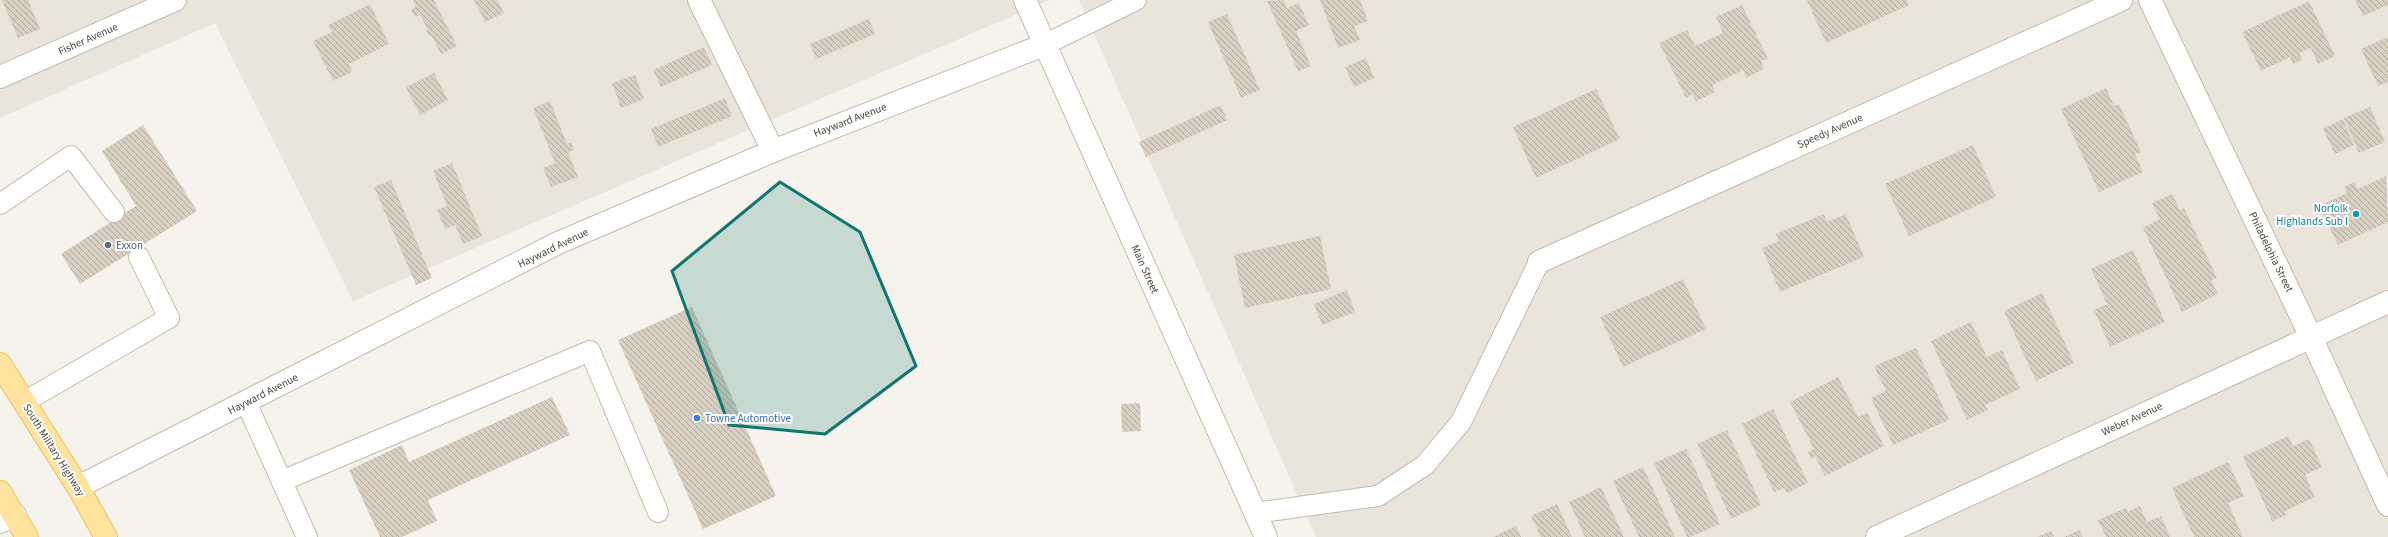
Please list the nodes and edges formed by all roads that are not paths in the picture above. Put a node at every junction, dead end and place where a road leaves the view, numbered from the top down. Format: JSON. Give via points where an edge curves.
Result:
{"nodes":[{"id":1,"x":175,"y":0,"type":"edge"},
{"id":2,"x":699,"y":0,"type":"edge"},
{"id":3,"x":1025,"y":0,"type":"edge"},
{"id":4,"x":1136,"y":0,"type":"edge"},
{"id":5,"x":2121,"y":0,"type":"edge"},
{"id":6,"x":2150,"y":0,"type":"edge"},
{"id":7,"x":1044,"y":45,"type":"junction"},
{"id":8,"x":0,"y":77,"type":"edge"},
{"id":9,"x":773,"y":151,"type":"junction"},
{"id":10,"x":0,"y":204,"type":"edge"},
{"id":11,"x":114,"y":212,"type":"dead end"},
{"id":12,"x":139,"y":257,"type":"dead end"},
{"id":13,"x":1538,"y":262,"type":"joint"},
{"id":14,"x":2388,"y":302,"type":"edge"},
{"id":15,"x":2311,"y":337,"type":"junction"},
{"id":16,"x":0,"y":364,"type":"edge"},
{"id":17,"x":24,"y":402,"type":"junction"},
{"id":18,"x":246,"y":402,"type":"junction"},
{"id":19,"x":282,"y":481,"type":"junction"},
{"id":20,"x":78,"y":487,"type":"junction"},
{"id":21,"x":0,"y":492,"type":"edge"},
{"id":22,"x":2388,"y":505,"type":"edge"},
{"id":23,"x":658,"y":512,"type":"dead end"},
{"id":24,"x":1255,"y":512,"type":"junction"},
{"id":25,"x":7,"y":519,"type":"edge"},
{"id":26,"x":27,"y":537,"type":"edge"},
{"id":27,"x":106,"y":537,"type":"edge"},
{"id":28,"x":307,"y":537,"type":"edge"},
{"id":29,"x":1266,"y":537,"type":"edge"},
{"id":30,"x":1877,"y":537,"type":"edge"}],
"edges":[{"from":1,"to":8,"type":"street","name":"Fisher Avenue"},
{"from":2,"to":9,"type":"street"},
{"from":3,"to":7,"type":"street","name":"Main Street"},
{"from":4,"to":7,"type":"lane"},
{"from":5,"to":13,"type":"street","name":"Speedy Avenue"},
{"from":6,"to":15,"type":"street","name":"Philadelphia Street"},
{"from":7,"to":9,"type":"street","name":"Hayward Avenue"},
{"from":7,"to":24,"type":"street","name":"Main Street"},
{"from":9,"to":18,"type":"street","name":"Hayward Avenue","via":[[558,243]]},
{"from":10,"to":11,"type":"lane","via":[[71,156]]},
{"from":12,"to":17,"type":"lane","via":[[169,318]]},
{"from":13,"to":24,"type":"lane","via":[[1461,422],[1426,466],[1378,496]]},
{"from":14,"to":15,"type":"street","name":"Weber Avenue"},
{"from":15,"to":22,"type":"street","name":"Philadelphia Street"},
{"from":15,"to":30,"type":"street","name":"Weber Avenue"},
{"from":16,"to":17,"type":"main road","name":"South Military Highway"},
{"from":17,"to":20,"type":"main road","name":"South Military Highway"},
{"from":18,"to":19,"type":"lane"},
{"from":18,"to":20,"type":"street","name":"Hayward Avenue"},
{"from":19,"to":23,"type":"lane","via":[[590,351]]},
{"from":19,"to":28,"type":"lane"},
{"from":20,"to":27,"type":"main road","name":"South Military Highway"},
{"from":21,"to":25,"type":"main road"},
{"from":24,"to":29,"type":"street","name":"Main Street"},
{"from":25,"to":26,"type":"main road"}]}
